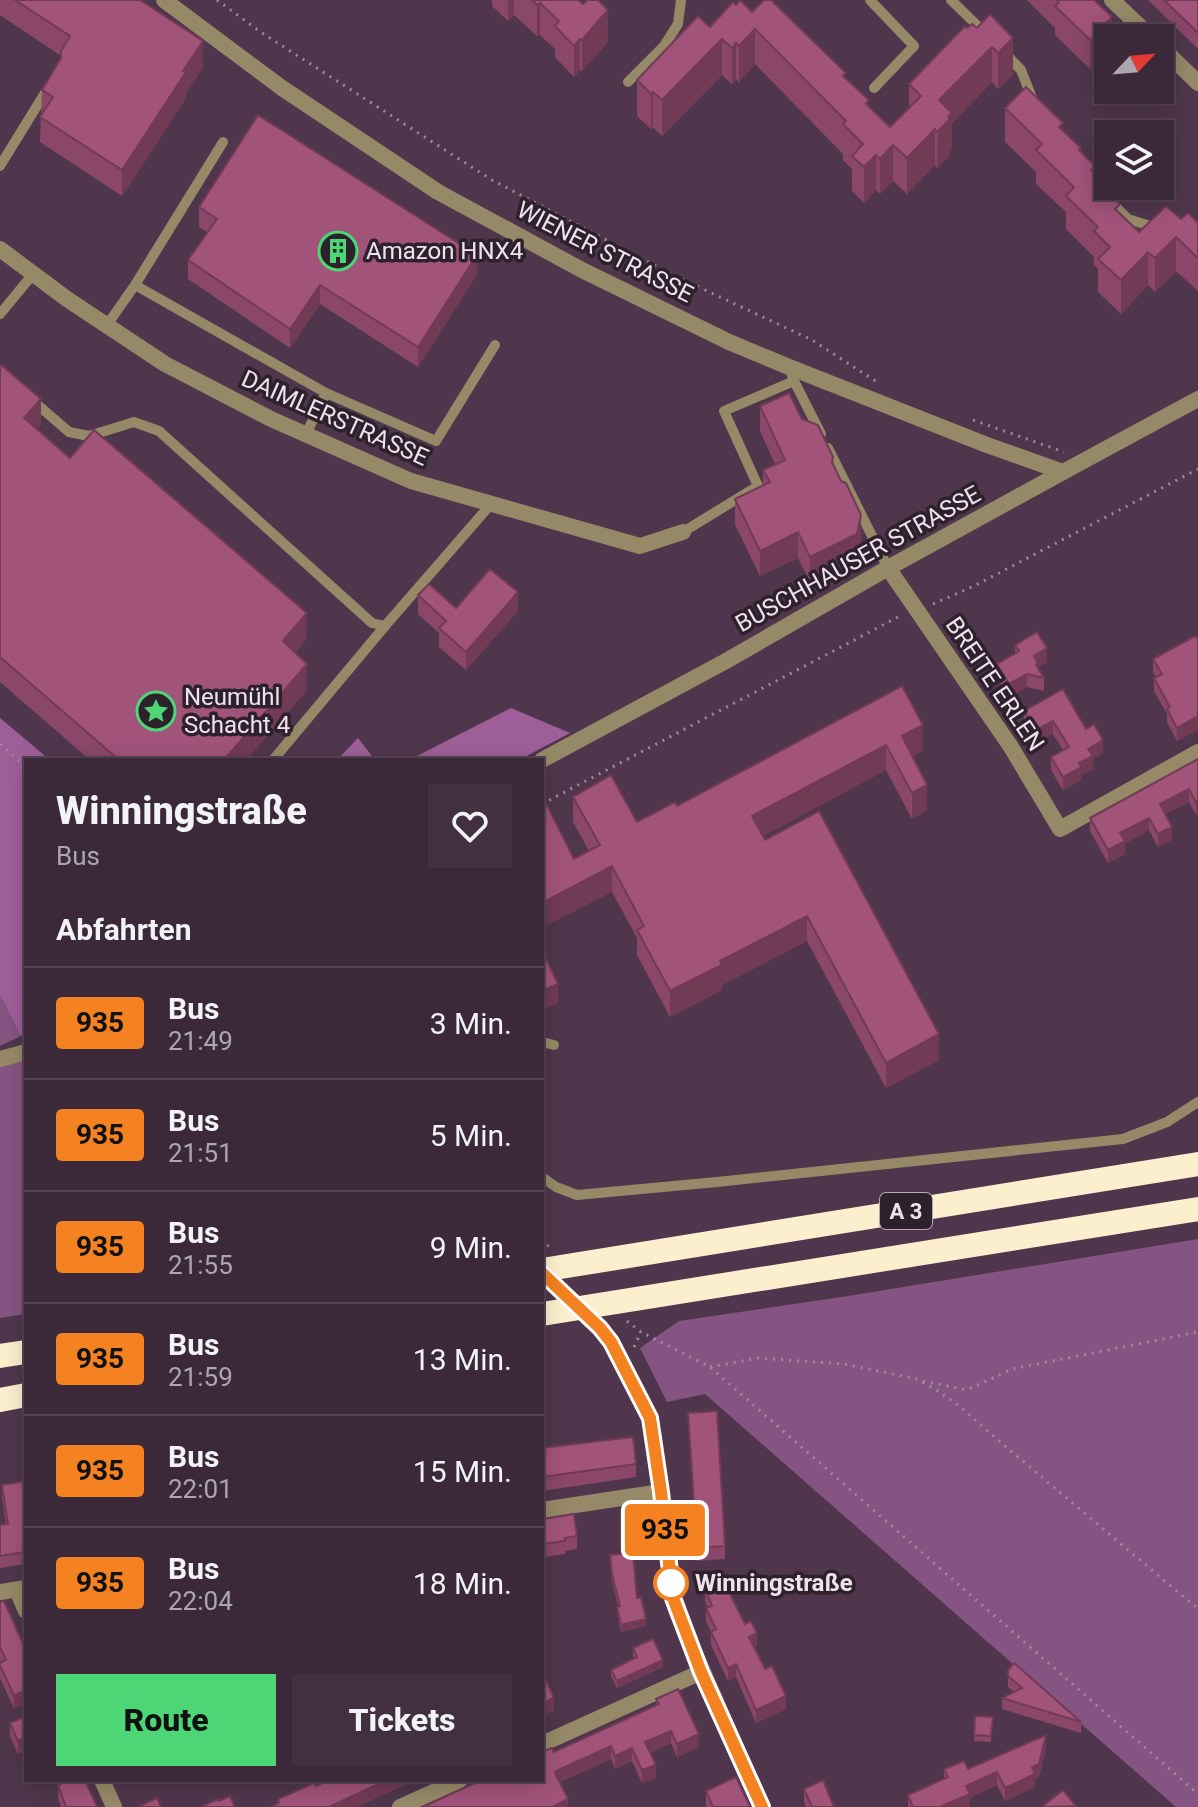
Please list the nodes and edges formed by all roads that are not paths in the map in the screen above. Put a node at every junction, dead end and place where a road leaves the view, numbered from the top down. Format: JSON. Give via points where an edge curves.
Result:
{"nodes":[{"id":1,"x":164,"y":0,"type":"edge"},
{"id":2,"x":681,"y":0,"type":"edge"},
{"id":3,"x":870,"y":0,"type":"edge"},
{"id":4,"x":951,"y":0,"type":"edge"},
{"id":5,"x":1112,"y":0,"type":"edge"},
{"id":6,"x":1137,"y":24,"type":"edge"},
{"id":7,"x":1174,"y":60,"type":"edge"},
{"id":8,"x":54,"y":80,"type":"edge"},
{"id":9,"x":628,"y":82,"type":"dead end"},
{"id":10,"x":1198,"y":83,"type":"edge"},
{"id":11,"x":874,"y":88,"type":"dead end"},
{"id":12,"x":1036,"y":109,"type":"edge"},
{"id":13,"x":223,"y":142,"type":"dead end"},
{"id":14,"x":0,"y":166,"type":"edge"},
{"id":15,"x":1110,"y":200,"type":"edge"},
{"id":16,"x":1166,"y":231,"type":"edge"},
{"id":17,"x":0,"y":249,"type":"edge"},
{"id":18,"x":33,"y":274,"type":"junction"},
{"id":19,"x":135,"y":285,"type":"junction"},
{"id":20,"x":0,"y":314,"type":"edge"},
{"id":21,"x":107,"y":325,"type":"junction"},
{"id":22,"x":495,"y":345,"type":"dead end"},
{"id":23,"x":792,"y":374,"type":"junction"},
{"id":24,"x":23,"y":392,"type":"edge"},
{"id":25,"x":326,"y":393,"type":"junction"},
{"id":26,"x":1198,"y":399,"type":"edge"},
{"id":27,"x":306,"y":434,"type":"junction"},
{"id":28,"x":1063,"y":472,"type":"junction"},
{"id":29,"x":491,"y":504,"type":"junction"},
{"id":30,"x":683,"y":532,"type":"joint"},
{"id":31,"x":888,"y":568,"type":"junction"},
{"id":32,"x":385,"y":626,"type":"junction"},
{"id":33,"x":1198,"y":752,"type":"edge"},
{"id":34,"x":275,"y":758,"type":"edge"},
{"id":35,"x":544,"y":759,"type":"edge"},
{"id":36,"x":544,"y":1042,"type":"edge"},
{"id":37,"x":554,"y":1045,"type":"dead end"},
{"id":38,"x":24,"y":1053,"type":"edge"},
{"id":39,"x":0,"y":1059,"type":"edge"},
{"id":40,"x":1198,"y":1102,"type":"edge"},
{"id":41,"x":1198,"y":1164,"type":"edge"},
{"id":42,"x":544,"y":1178,"type":"edge"},
{"id":43,"x":1198,"y":1209,"type":"edge"},
{"id":44,"x":544,"y":1272,"type":"edge"},
{"id":45,"x":544,"y":1274,"type":"edge"},
{"id":46,"x":548,"y":1313,"type":"edge"},
{"id":47,"x":24,"y":1352,"type":"edge"},
{"id":48,"x":0,"y":1356,"type":"edge"},
{"id":49,"x":24,"y":1395,"type":"edge"},
{"id":50,"x":0,"y":1400,"type":"edge"},
{"id":51,"x":661,"y":1492,"type":"junction"},
{"id":52,"x":544,"y":1510,"type":"edge"},
{"id":53,"x":14,"y":1590,"type":"edge"},
{"id":54,"x":24,"y":1608,"type":"edge"},
{"id":55,"x":701,"y":1672,"type":"junction"},
{"id":56,"x":544,"y":1743,"type":"edge"},
{"id":57,"x":103,"y":1782,"type":"edge"},
{"id":58,"x":456,"y":1782,"type":"edge"},
{"id":59,"x":114,"y":1807,"type":"edge"},
{"id":60,"x":400,"y":1807,"type":"edge"},
{"id":61,"x":762,"y":1807,"type":"edge"}],
"edges":[{"from":1,"to":23,"type":"street","name":"WIENER STRASSE","via":[[282,88],[438,192]]},
{"from":2,"to":9,"type":"lane","via":[[678,24],[664,46]]},
{"from":3,"to":11,"type":"lane","via":[[914,46]]},
{"from":4,"to":12,"type":"lane","via":[[1021,70]]},
{"from":5,"to":6,"type":"street"},
{"from":7,"to":10,"type":"street"},
{"from":8,"to":14,"type":"lane"},
{"from":13,"to":19,"type":"lane"},
{"from":15,"to":16,"type":"lane","via":[[1128,219]]},
{"from":17,"to":18,"type":"street","name":"DAIMLERSTRASSE"},
{"from":18,"to":20,"type":"lane"},
{"from":18,"to":21,"type":"street","name":"DAIMLERSTRASSE"},
{"from":19,"to":21,"type":"lane"},
{"from":19,"to":25,"type":"lane"},
{"from":21,"to":27,"type":"street","name":"DAIMLERSTRASSE","via":[[165,364]]},
{"from":22,"to":25,"type":"lane","via":[[436,441]]},
{"from":23,"to":28,"type":"street","name":"WIENER STRASSE"},
{"from":23,"to":30,"type":"lane","via":[[724,411],[758,486]]},
{"from":23,"to":31,"type":"lane"},
{"from":24,"to":32,"type":"lane","via":[[69,432],[89,436],[134,422],[159,431],[372,623]]},
{"from":25,"to":27,"type":"lane"},
{"from":26,"to":28,"type":"street","name":"BUSCHHAUSER STRASSE"},
{"from":27,"to":29,"type":"street","name":"DAIMLERSTRASSE","via":[[411,481]]},
{"from":28,"to":31,"type":"street","name":"BUSCHHAUSER STRASSE"},
{"from":29,"to":30,"type":"street","name":"DAIMLERSTRASSE","via":[[640,546]]},
{"from":29,"to":32,"type":"lane"},
{"from":31,"to":33,"type":"street","name":"BREITE ERLEN","via":[[1011,747],[1060,829]]},
{"from":31,"to":35,"type":"street","name":"BUSCHHAUSER STRASSE"},
{"from":32,"to":34,"type":"lane"},
{"from":36,"to":37,"type":"lane"},
{"from":38,"to":39,"type":"street"},
{"from":40,"to":42,"type":"lane","via":[[1167,1122],[1123,1139],[577,1195]]},
{"from":41,"to":44,"type":"highway","number":"A 3"},
{"from":43,"to":46,"type":"highway","number":"A 3"},
{"from":45,"to":51,"type":"street","via":[[600,1328],[621,1358],[650,1418]]},
{"from":47,"to":48,"type":"highway"},
{"from":49,"to":50,"type":"highway"},
{"from":51,"to":52,"type":"street"},
{"from":51,"to":55,"type":"street","via":[[673,1598]]},
{"from":53,"to":54,"type":"street"},
{"from":55,"to":56,"type":"street"},
{"from":55,"to":61,"type":"street"},
{"from":57,"to":59,"type":"street"},
{"from":58,"to":60,"type":"street"}]}
